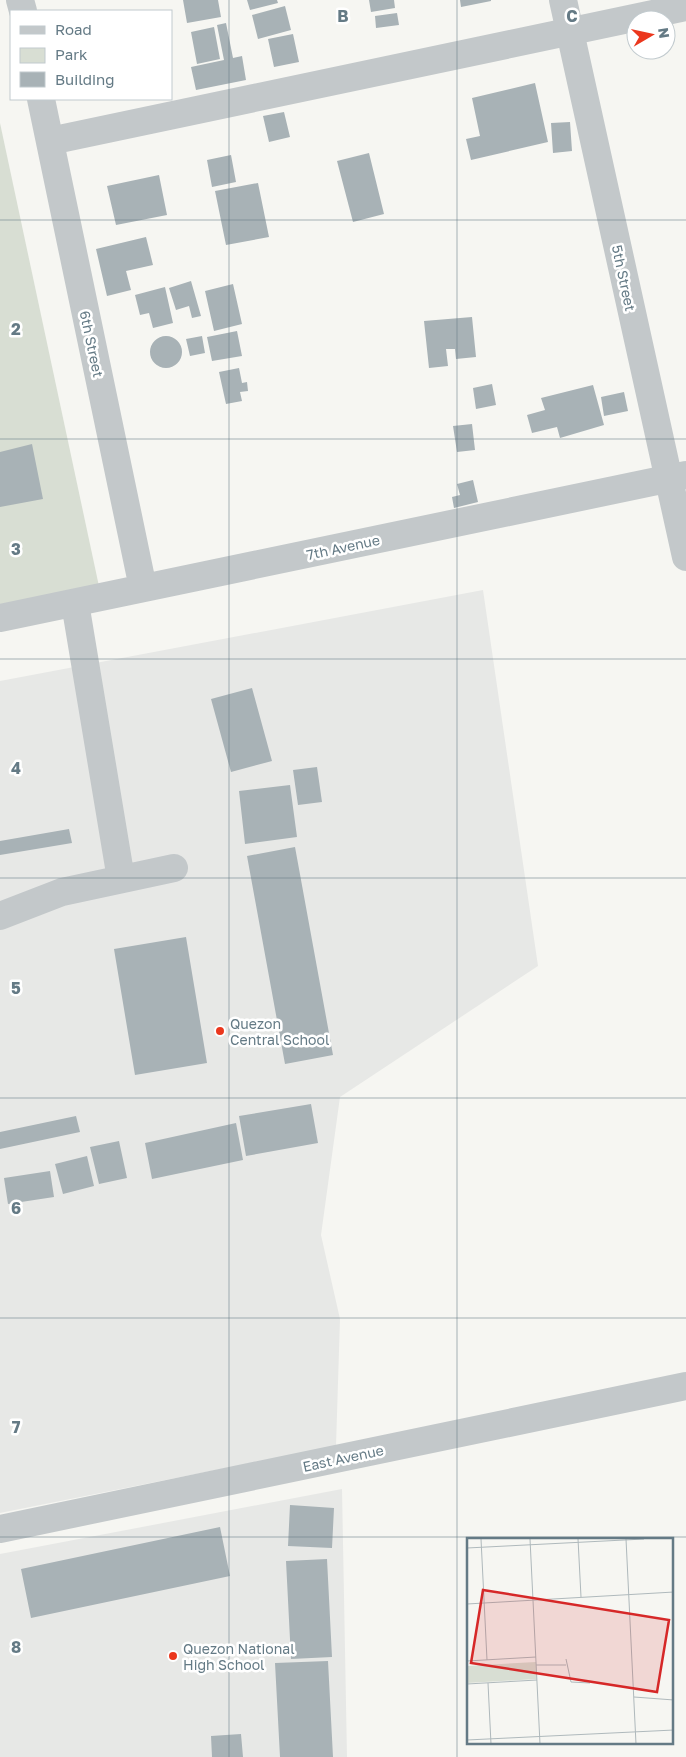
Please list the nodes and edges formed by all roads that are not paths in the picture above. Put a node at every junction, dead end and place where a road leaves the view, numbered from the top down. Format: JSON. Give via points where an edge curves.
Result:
{"nodes":[{"id":1,"x":563,"y":0,"type":"edge"},
{"id":2,"x":686,"y":7,"type":"edge"},
{"id":3,"x":570,"y":31,"type":"junction"},
{"id":4,"x":41,"y":100,"type":"edge"},
{"id":5,"x":50,"y":141,"type":"junction"},
{"id":6,"x":677,"y":477,"type":"edge"},
{"id":7,"x":686,"y":557,"type":"edge"},
{"id":8,"x":143,"y":588,"type":"junction"},
{"id":9,"x":75,"y":603,"type":"junction"},
{"id":10,"x":0,"y":618,"type":"edge"},
{"id":11,"x":174,"y":868,"type":"dead end"},
{"id":12,"x":121,"y":879,"type":"junction"},
{"id":13,"x":0,"y":916,"type":"edge"},
{"id":14,"x":686,"y":1386,"type":"edge"},
{"id":15,"x":0,"y":1530,"type":"edge"}],
"edges":[{"from":1,"to":3,"type":"street","name":"5th Street"},
{"from":2,"to":3,"type":"street"},
{"from":3,"to":5,"type":"street"},
{"from":3,"to":6,"type":"street","name":"5th Street"},
{"from":4,"to":5,"type":"street","name":"6th Street"},
{"from":5,"to":8,"type":"street","name":"6th Street"},
{"from":6,"to":7,"type":"street","name":"5th Street"},
{"from":6,"to":8,"type":"street","name":"7th Avenue"},
{"from":8,"to":9,"type":"street","name":"7th Avenue"},
{"from":9,"to":10,"type":"street","name":"7th Avenue"},
{"from":9,"to":12,"type":"street"},
{"from":11,"to":12,"type":"street"},
{"from":12,"to":13,"type":"street","via":[[62,892]]},
{"from":14,"to":15,"type":"street","name":"East Avenue"}]}
